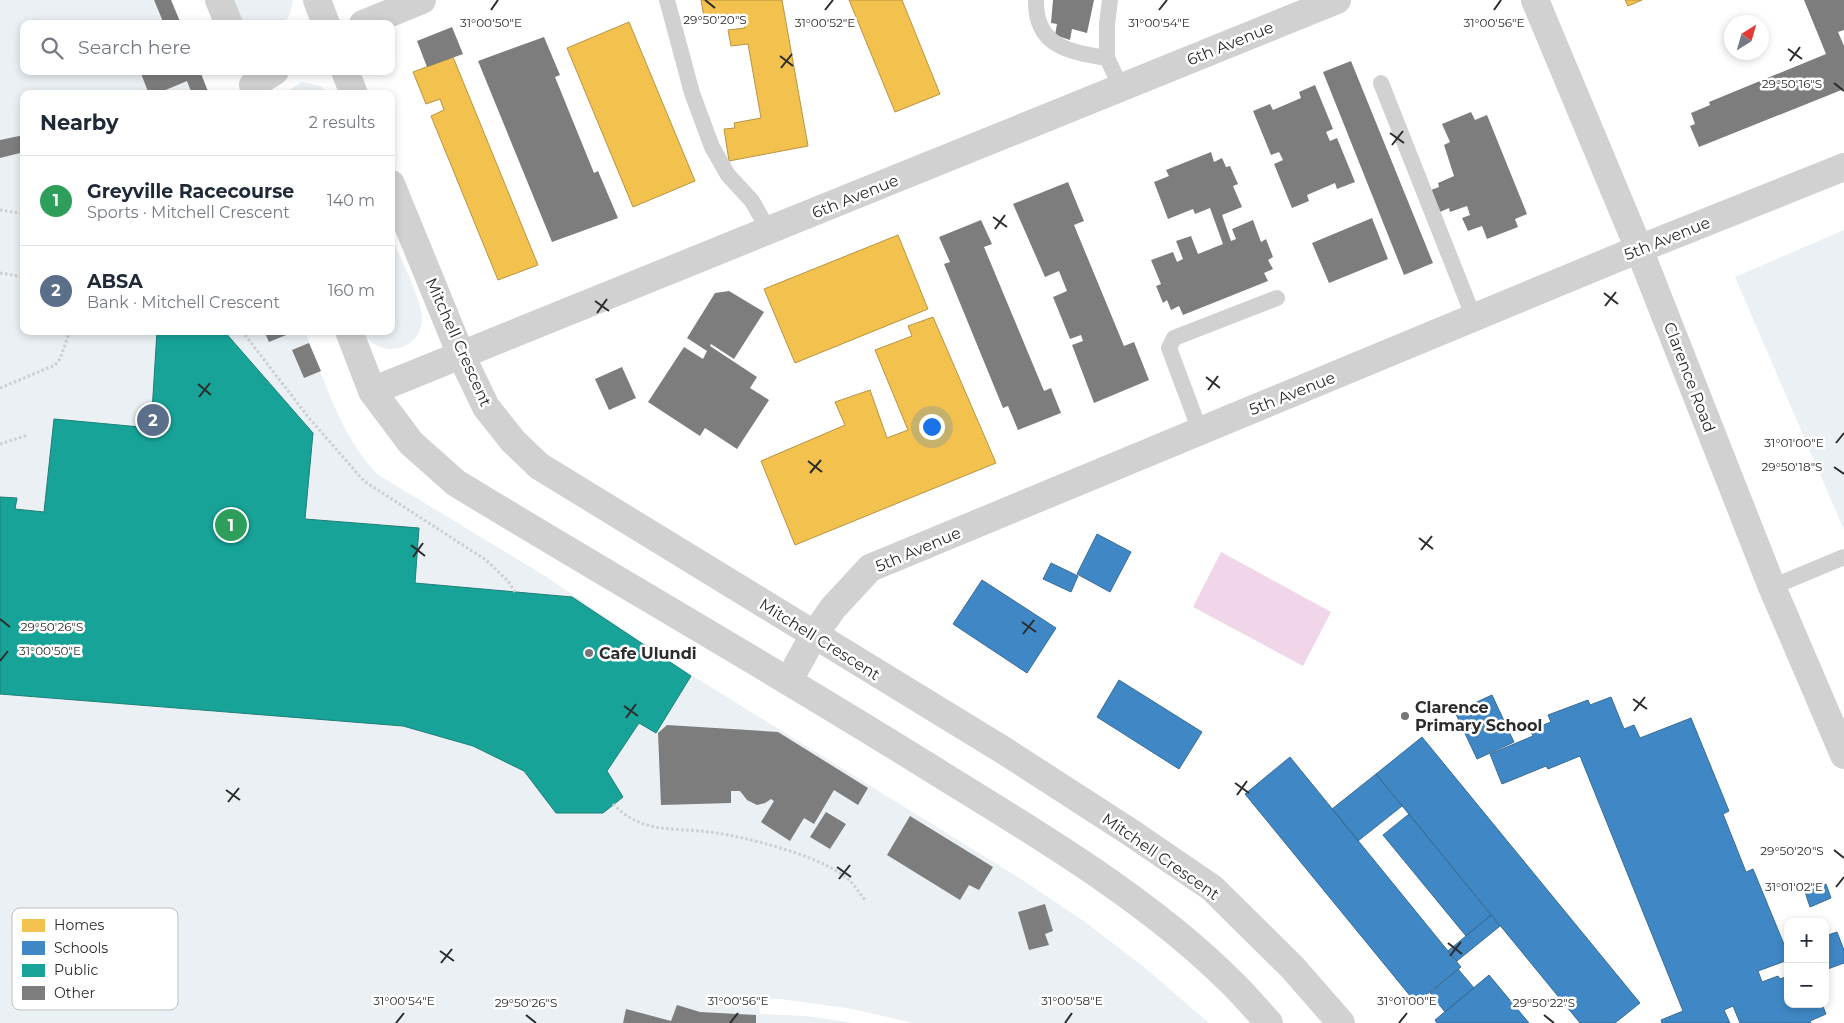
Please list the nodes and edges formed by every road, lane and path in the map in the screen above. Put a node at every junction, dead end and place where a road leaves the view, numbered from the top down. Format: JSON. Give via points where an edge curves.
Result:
{"nodes":[{"id":1,"x":219,"y":0,"type":"edge"},
{"id":2,"x":317,"y":0,"type":"edge"},
{"id":3,"x":422,"y":0,"type":"edge"},
{"id":4,"x":667,"y":0,"type":"edge"},
{"id":5,"x":1036,"y":0,"type":"edge"},
{"id":6,"x":1110,"y":0,"type":"edge"},
{"id":7,"x":1337,"y":0,"type":"edge"},
{"id":8,"x":1534,"y":0,"type":"edge"},
{"id":9,"x":227,"y":20,"type":"edge"},
{"id":10,"x":324,"y":20,"type":"edge"},
{"id":11,"x":373,"y":20,"type":"edge"},
{"id":12,"x":1107,"y":58,"type":"junction"},
{"id":13,"x":347,"y":75,"type":"edge"},
{"id":14,"x":1382,"y":83,"type":"dead end"},
{"id":15,"x":1121,"y":87,"type":"junction"},
{"id":16,"x":352,"y":90,"type":"edge"},
{"id":17,"x":1844,"y":167,"type":"edge"},
{"id":18,"x":395,"y":194,"type":"edge"},
{"id":19,"x":0,"y":210,"type":"edge"},
{"id":20,"x":20,"y":213,"type":"edge"},
{"id":21,"x":769,"y":230,"type":"junction"},
{"id":22,"x":1639,"y":249,"type":"junction"},
{"id":23,"x":0,"y":273,"type":"edge"},
{"id":24,"x":20,"y":277,"type":"edge"},
{"id":25,"x":1277,"y":298,"type":"dead end"},
{"id":26,"x":1474,"y":318,"type":"junction"},
{"id":27,"x":68,"y":335,"type":"edge"},
{"id":28,"x":245,"y":335,"type":"edge"},
{"id":29,"x":351,"y":335,"type":"edge"},
{"id":30,"x":462,"y":356,"type":"junction"},
{"id":31,"x":0,"y":388,"type":"edge"},
{"id":32,"x":372,"y":391,"type":"junction"},
{"id":33,"x":1200,"y":432,"type":"junction"},
{"id":34,"x":28,"y":435,"type":"dead end"},
{"id":35,"x":0,"y":444,"type":"edge"},
{"id":36,"x":1844,"y":557,"type":"edge"},
{"id":37,"x":1772,"y":587,"type":"junction"},
{"id":38,"x":515,"y":592,"type":"dead end"},
{"id":39,"x":814,"y":635,"type":"junction"},
{"id":40,"x":789,"y":680,"type":"junction"},
{"id":41,"x":1844,"y":755,"type":"edge"},
{"id":42,"x":613,"y":804,"type":"dead end"},
{"id":43,"x":865,"y":900,"type":"dead end"},
{"id":44,"x":1269,"y":1023,"type":"edge"},
{"id":45,"x":1341,"y":1023,"type":"edge"}],
"edges":[{"from":1,"to":9,"type":"street"},
{"from":2,"to":10,"type":"street"},
{"from":3,"to":11,"type":"street"},
{"from":4,"to":21,"type":"lane","via":[[692,92],[712,147],[728,175],[752,201]]},
{"from":5,"to":12,"type":"lane","via":[[1035,8],[1043,31],[1055,45],[1066,51]]},
{"from":6,"to":12,"type":"lane"},
{"from":7,"to":15,"type":"street","name":"6th Avenue"},
{"from":8,"to":22,"type":"street","name":"Clarence Road"},
{"from":12,"to":15,"type":"lane"},
{"from":13,"to":16,"type":"street"},
{"from":14,"to":26,"type":"lane"},
{"from":15,"to":21,"type":"street","name":"6th Avenue"},
{"from":17,"to":22,"type":"street","name":"5th Avenue"},
{"from":18,"to":30,"type":"street","name":"Mitchell Crescent"},
{"from":19,"to":20,"type":"path"},
{"from":21,"to":30,"type":"street","name":"6th Avenue"},
{"from":22,"to":26,"type":"street","name":"5th Avenue"},
{"from":22,"to":37,"type":"street","name":"Clarence Road"},
{"from":23,"to":24,"type":"path"},
{"from":25,"to":33,"type":"lane","via":[[1174,338],[1169,348]]},
{"from":26,"to":33,"type":"street","name":"5th Avenue"},
{"from":27,"to":31,"type":"path","via":[[55,365]]},
{"from":28,"to":38,"type":"path","via":[[309,418],[364,481],[486,560]]},
{"from":29,"to":32,"type":"street"},
{"from":30,"to":32,"type":"street","name":"6th Avenue"},
{"from":30,"to":39,"type":"street","name":"Mitchell Crescent","via":[[486,407],[539,466]]},
{"from":32,"to":40,"type":"street","via":[[411,443],[456,483]]},
{"from":33,"to":39,"type":"street","name":"5th Avenue","via":[[870,568],[833,608]]},
{"from":34,"to":35,"type":"path"},
{"from":36,"to":37,"type":"lane"},
{"from":37,"to":41,"type":"street","name":"Clarence Road"},
{"from":39,"to":40,"type":"street","name":"5th Avenue"},
{"from":39,"to":45,"type":"street","name":"Mitchell Crescent","via":[[1003,750],[1212,888],[1292,967]]},
{"from":40,"to":44,"type":"street","via":[[1106,881],[1221,973]]},
{"from":42,"to":43,"type":"path","via":[[635,822],[658,829],[741,837],[820,862],[850,880]]}]}
